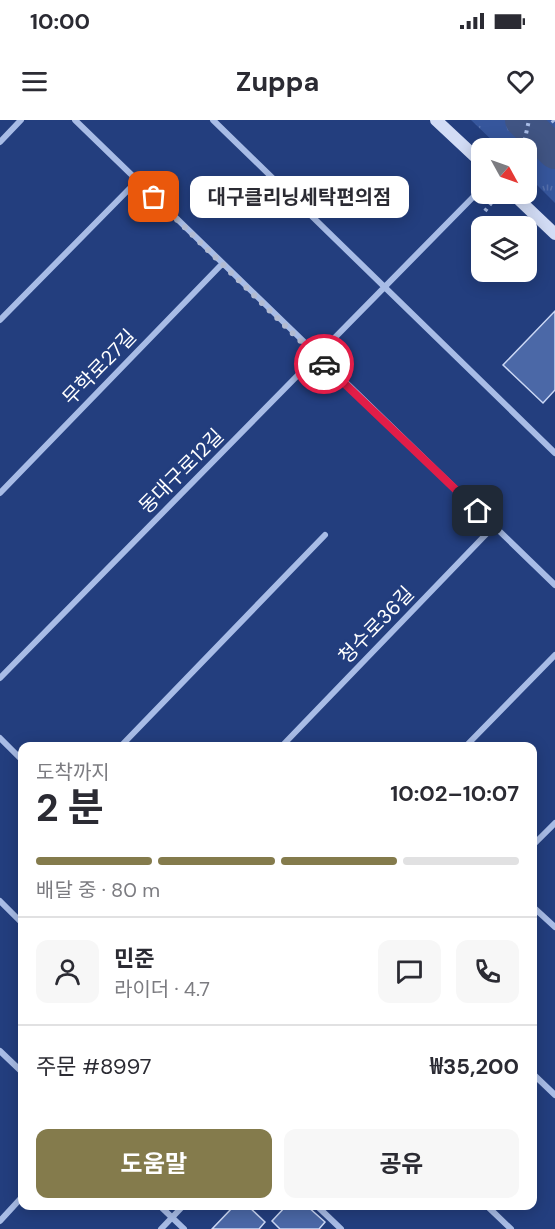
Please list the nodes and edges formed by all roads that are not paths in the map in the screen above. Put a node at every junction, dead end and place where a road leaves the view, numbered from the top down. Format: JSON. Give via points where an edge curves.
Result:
{"nodes":[{"id":1,"x":21,"y":120,"type":"edge"},
{"id":2,"x":75,"y":120,"type":"edge"},
{"id":3,"x":213,"y":120,"type":"edge"},
{"id":4,"x":436,"y":120,"type":"edge"},
{"id":5,"x":0,"y":142,"type":"edge"},
{"id":6,"x":471,"y":153,"type":"edge"},
{"id":7,"x":137,"y":181,"type":"junction"},
{"id":8,"x":471,"y":199,"type":"edge"},
{"id":9,"x":524,"y":204,"type":"edge"},
{"id":10,"x":555,"y":234,"type":"edge"},
{"id":11,"x":222,"y":264,"type":"junction"},
{"id":12,"x":385,"y":286,"type":"junction"},
{"id":13,"x":0,"y":320,"type":"edge"},
{"id":14,"x":316,"y":357,"type":"junction"},
{"id":15,"x":555,"y":453,"type":"edge"},
{"id":16,"x":0,"y":494,"type":"edge"},
{"id":17,"x":494,"y":526,"type":"junction"},
{"id":18,"x":325,"y":535,"type":"dead end"},
{"id":19,"x":555,"y":585,"type":"edge"},
{"id":20,"x":555,"y":655,"type":"edge"},
{"id":21,"x":0,"y":678,"type":"edge"},
{"id":22,"x":0,"y":738,"type":"edge"},
{"id":23,"x":125,"y":742,"type":"edge"},
{"id":24,"x":286,"y":742,"type":"edge"},
{"id":25,"x":470,"y":742,"type":"edge"},
{"id":26,"x":18,"y":756,"type":"edge"},
{"id":27,"x":555,"y":823,"type":"edge"},
{"id":28,"x":537,"y":841,"type":"edge"},
{"id":29,"x":0,"y":901,"type":"edge"},
{"id":30,"x":537,"y":911,"type":"edge"},
{"id":31,"x":18,"y":919,"type":"edge"},
{"id":32,"x":555,"y":927,"type":"edge"},
{"id":33,"x":0,"y":1051,"type":"edge"},
{"id":34,"x":18,"y":1068,"type":"edge"},
{"id":35,"x":537,"y":1078,"type":"edge"},
{"id":36,"x":555,"y":1095,"type":"edge"},
{"id":37,"x":18,"y":1201,"type":"edge"},
{"id":38,"x":164,"y":1210,"type":"edge"},
{"id":39,"x":179,"y":1210,"type":"edge"},
{"id":40,"x":321,"y":1210,"type":"edge"},
{"id":41,"x":491,"y":1210,"type":"edge"},
{"id":42,"x":172,"y":1218,"type":"junction"},
{"id":43,"x":0,"y":1221,"type":"edge"},
{"id":44,"x":161,"y":1229,"type":"edge"},
{"id":45,"x":184,"y":1229,"type":"edge"},
{"id":46,"x":341,"y":1229,"type":"edge"},
{"id":47,"x":511,"y":1229,"type":"edge"}],
"edges":[{"from":1,"to":5,"type":"street"},
{"from":2,"to":7,"type":"street"},
{"from":3,"to":12,"type":"street"},
{"from":4,"to":6,"type":"main road"},
{"from":7,"to":11,"type":"street"},
{"from":7,"to":13,"type":"street"},
{"from":8,"to":12,"type":"street","name":"동대구로12길"},
{"from":9,"to":10,"type":"main road"},
{"from":11,"to":14,"type":"street"},
{"from":11,"to":16,"type":"street","name":"무학로27길"},
{"from":12,"to":14,"type":"street","name":"동대구로12길"},
{"from":12,"to":15,"type":"street"},
{"from":14,"to":17,"type":"street"},
{"from":14,"to":21,"type":"street","name":"동대구로12길"},
{"from":17,"to":19,"type":"street"},
{"from":17,"to":24,"type":"street","name":"청수로36길"},
{"from":18,"to":23,"type":"street"},
{"from":20,"to":25,"type":"street"},
{"from":22,"to":26,"type":"street"},
{"from":27,"to":28,"type":"street"},
{"from":29,"to":31,"type":"street"},
{"from":30,"to":32,"type":"street"},
{"from":33,"to":34,"type":"street"},
{"from":35,"to":36,"type":"street"},
{"from":37,"to":43,"type":"street"},
{"from":38,"to":42,"type":"street"},
{"from":39,"to":42,"type":"street"},
{"from":40,"to":46,"type":"street"},
{"from":41,"to":47,"type":"street"},
{"from":42,"to":44,"type":"street"},
{"from":42,"to":45,"type":"street"}]}
